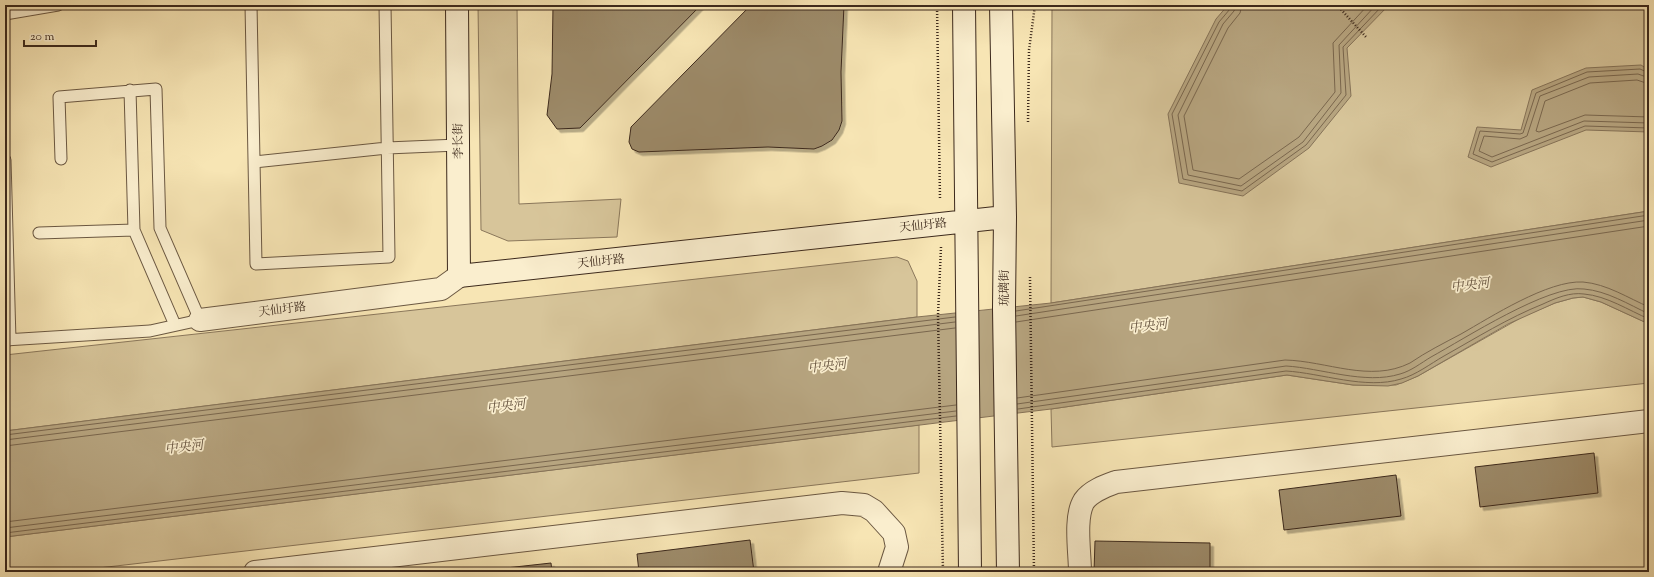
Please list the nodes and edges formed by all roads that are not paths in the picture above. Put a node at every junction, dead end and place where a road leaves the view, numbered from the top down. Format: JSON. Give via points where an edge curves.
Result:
{"nodes":[{"id":1,"x":58,"y":5,"type":"edge"},
{"id":2,"x":251,"y":5,"type":"edge"},
{"id":3,"x":385,"y":5,"type":"edge"},
{"id":4,"x":457,"y":5,"type":"edge"},
{"id":5,"x":964,"y":5,"type":"edge"},
{"id":6,"x":1001,"y":5,"type":"edge"},
{"id":7,"x":5,"y":14,"type":"edge"},
{"id":8,"x":130,"y":90,"type":"junction"},
{"id":9,"x":458,"y":145,"type":"junction"},
{"id":10,"x":387,"y":148,"type":"junction"},
{"id":11,"x":61,"y":159,"type":"dead end"},
{"id":12,"x":5,"y":160,"type":"edge"},
{"id":13,"x":254,"y":162,"type":"junction"},
{"id":14,"x":1005,"y":216,"type":"junction"},
{"id":15,"x":967,"y":220,"type":"junction"},
{"id":16,"x":134,"y":230,"type":"junction"},
{"id":17,"x":39,"y":233,"type":"dead end"},
{"id":18,"x":459,"y":276,"type":"junction"},
{"id":19,"x":200,"y":320,"type":"junction"},
{"id":20,"x":175,"y":325,"type":"junction"},
{"id":21,"x":8,"y":340,"type":"edge"},
{"id":22,"x":1649,"y":421,"type":"edge"},
{"id":23,"x":255,"y":572,"type":"edge"},
{"id":24,"x":889,"y":572,"type":"edge"},
{"id":25,"x":970,"y":572,"type":"edge"},
{"id":26,"x":1008,"y":572,"type":"edge"},
{"id":27,"x":1080,"y":572,"type":"edge"}],
"edges":[{"from":1,"to":7,"type":"lane"},
{"from":2,"to":13,"type":"lane"},
{"from":3,"to":10,"type":"lane"},
{"from":4,"to":9,"type":"street","name":"李长街"},
{"from":5,"to":15,"type":"street"},
{"from":6,"to":14,"type":"street","name":"琉璃街"},
{"from":8,"to":11,"type":"lane","via":[[59,97]]},
{"from":8,"to":16,"type":"lane"},
{"from":8,"to":19,"type":"lane","via":[[156,89],[160,228]]},
{"from":9,"to":10,"type":"lane"},
{"from":9,"to":18,"type":"street","name":"李长街"},
{"from":10,"to":13,"type":"lane"},
{"from":10,"to":13,"type":"lane","via":[[389,257],[256,264]]},
{"from":12,"to":21,"type":"lane"},
{"from":14,"to":15,"type":"street","name":"天仙圩路"},
{"from":14,"to":26,"type":"street","name":"琉璃街"},
{"from":15,"to":18,"type":"street","name":"天仙圩路"},
{"from":15,"to":25,"type":"street"},
{"from":16,"to":17,"type":"lane"},
{"from":16,"to":20,"type":"lane"},
{"from":18,"to":19,"type":"street","name":"天仙圩路","via":[[441,289]]},
{"from":19,"to":20,"type":"lane"},
{"from":20,"to":21,"type":"lane","via":[[150,331]]},
{"from":22,"to":27,"type":"street","via":[[1116,482],[1098,489],[1084,501],[1078,521]]},
{"from":23,"to":24,"type":"street","via":[[842,503],[864,505],[874,511],[894,533],[897,547]]}]}
